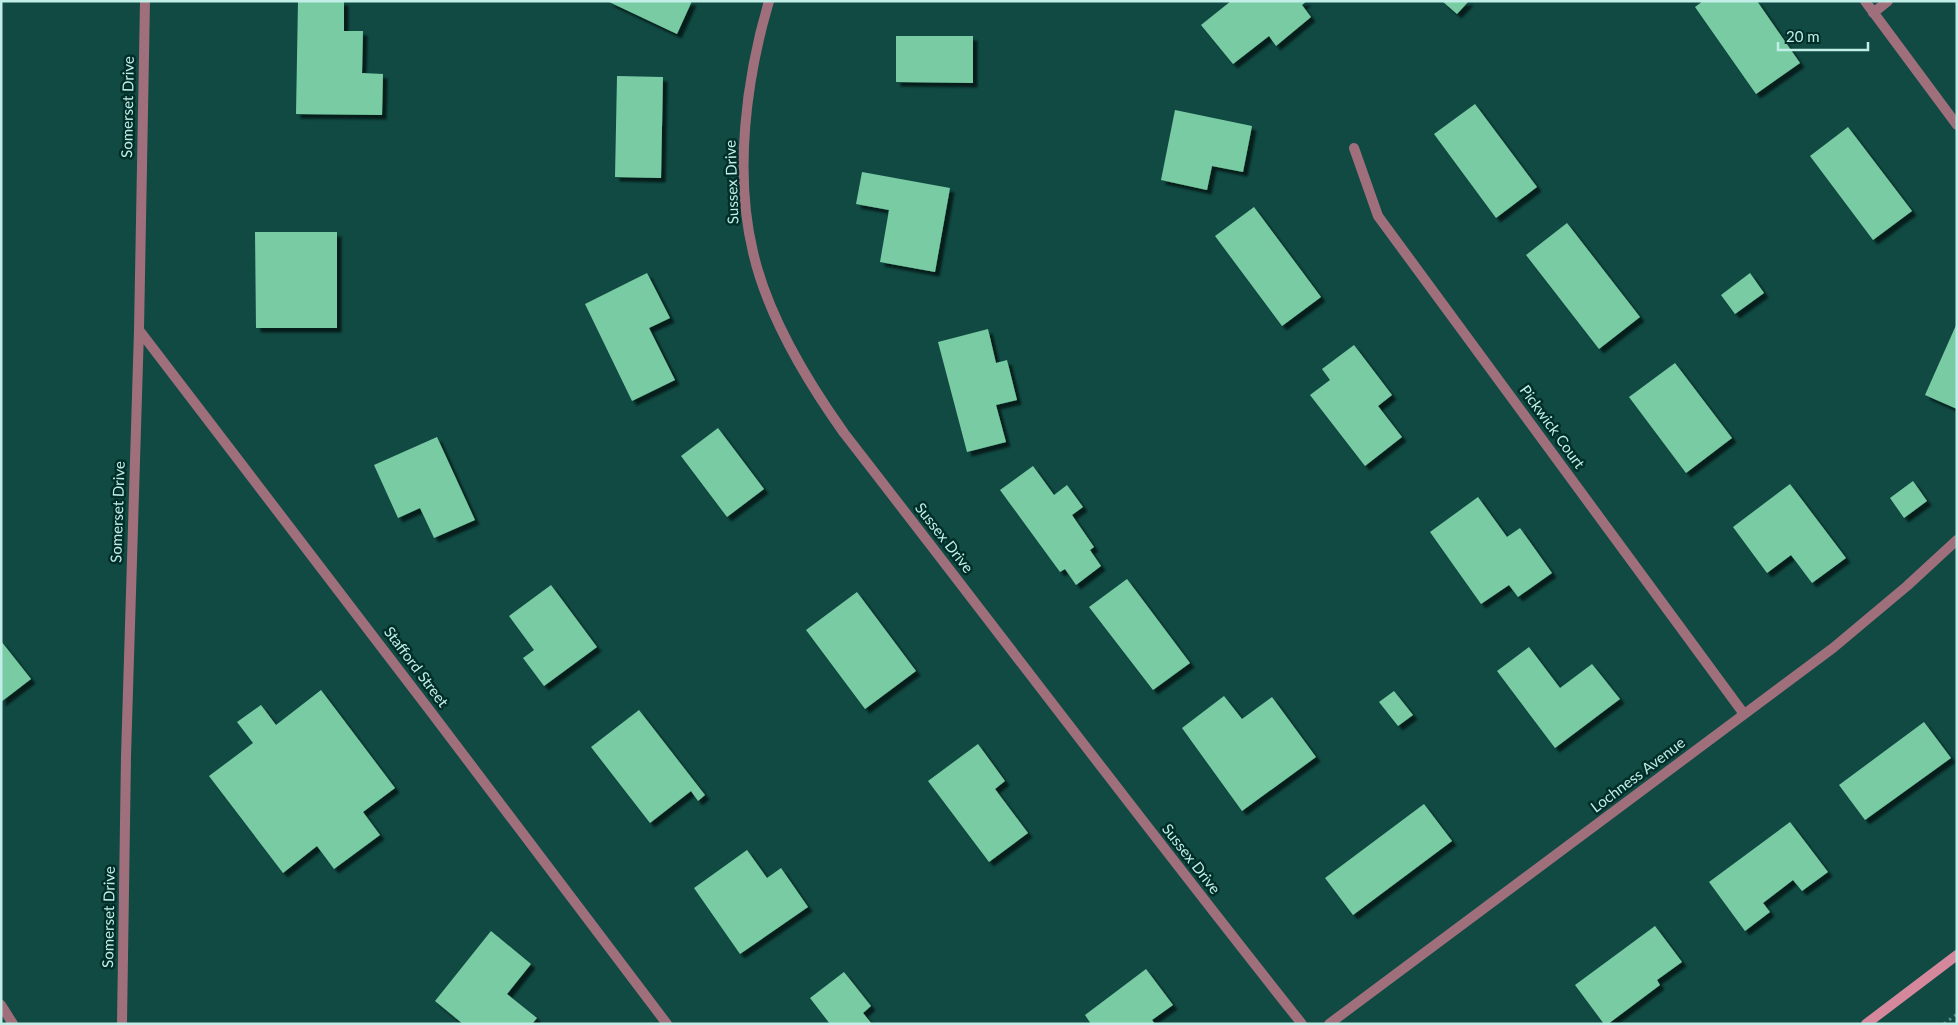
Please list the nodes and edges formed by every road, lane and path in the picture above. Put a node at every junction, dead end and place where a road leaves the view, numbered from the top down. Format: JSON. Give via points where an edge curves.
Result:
{"nodes":[{"id":1,"x":145,"y":1,"type":"edge"},
{"id":2,"x":769,"y":1,"type":"edge"},
{"id":3,"x":1865,"y":1,"type":"edge"},
{"id":4,"x":1888,"y":1,"type":"edge"},
{"id":5,"x":1873,"y":13,"type":"junction"},
{"id":6,"x":1957,"y":125,"type":"edge"},
{"id":7,"x":1354,"y":148,"type":"dead end"},
{"id":8,"x":138,"y":330,"type":"junction"},
{"id":9,"x":1957,"y":540,"type":"edge"},
{"id":10,"x":1744,"y":714,"type":"junction"},
{"id":11,"x":1957,"y":955,"type":"edge"},
{"id":12,"x":1,"y":1005,"type":"edge"},
{"id":13,"x":1957,"y":1014,"type":"edge"},
{"id":14,"x":14,"y":1024,"type":"edge"},
{"id":15,"x":122,"y":1024,"type":"edge"},
{"id":16,"x":667,"y":1024,"type":"edge"},
{"id":17,"x":1302,"y":1024,"type":"edge"},
{"id":18,"x":1328,"y":1024,"type":"edge"},
{"id":19,"x":1866,"y":1024,"type":"edge"},
{"id":20,"x":1944,"y":1024,"type":"edge"}],
"edges":[{"from":1,"to":8,"type":"street","name":"Somerset Drive"},
{"from":2,"to":17,"type":"street","name":"Sussex Drive","via":[[750,90],[744,153],[746,219],[762,285],[790,347],[824,406],[844,433],[1179,870]]},
{"from":3,"to":5,"type":"street"},
{"from":4,"to":5,"type":"street"},
{"from":5,"to":6,"type":"street"},
{"from":7,"to":10,"type":"street","name":"Pickwick Court","via":[[1378,216]]},
{"from":8,"to":15,"type":"street","name":"Somerset Drive"},
{"from":8,"to":16,"type":"street","name":"Stafford Street"},
{"from":9,"to":10,"type":"street","name":"Lochness Avenue","via":[[1833,648]]},
{"from":10,"to":18,"type":"street","name":"Lochness Avenue"},
{"from":11,"to":19,"type":"main road"},
{"from":12,"to":14,"type":"street"},
{"from":13,"to":20,"type":"path"}]}
